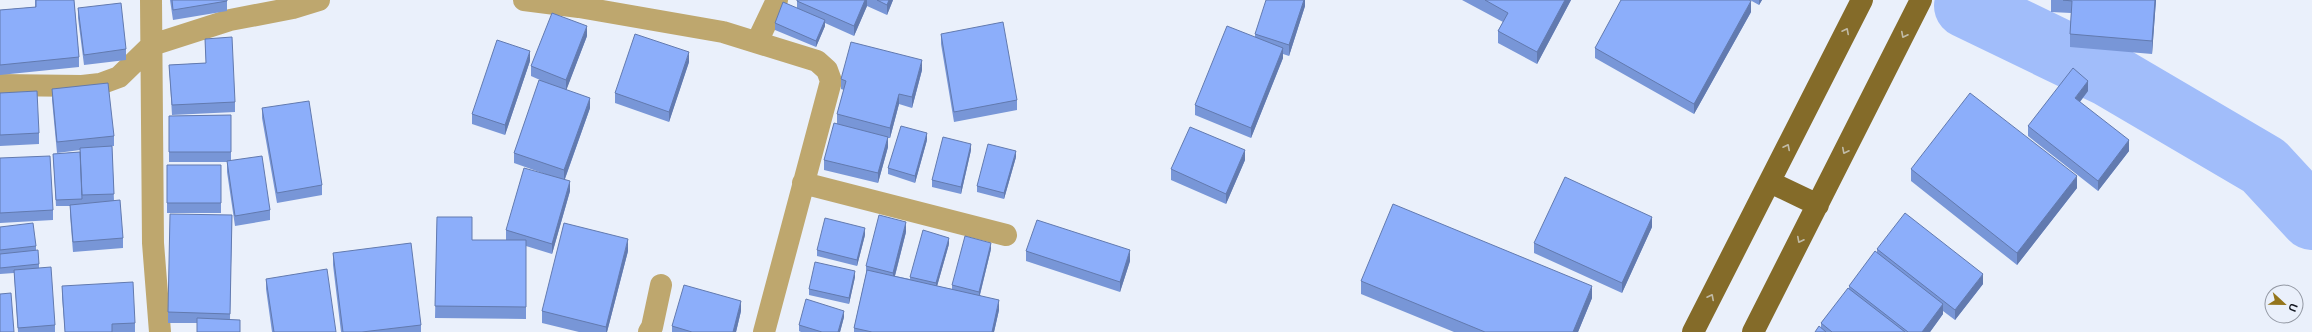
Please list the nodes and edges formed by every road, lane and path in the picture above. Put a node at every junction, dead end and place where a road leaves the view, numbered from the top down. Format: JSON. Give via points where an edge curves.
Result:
{"nodes":[{"id":1,"x":152,"y":0,"type":"edge"},
{"id":2,"x":320,"y":0,"type":"edge"},
{"id":3,"x":524,"y":0,"type":"edge"},
{"id":4,"x":777,"y":0,"type":"edge"},
{"id":5,"x":1862,"y":0,"type":"edge"},
{"id":6,"x":1922,"y":0,"type":"edge"},
{"id":7,"x":294,"y":4,"type":"edge"},
{"id":8,"x":757,"y":42,"type":"junction"},
{"id":9,"x":152,"y":45,"type":"junction"},
{"id":10,"x":0,"y":85,"type":"edge"},
{"id":11,"x":1770,"y":182,"type":"junction"},
{"id":12,"x":803,"y":183,"type":"junction"},
{"id":13,"x":1818,"y":205,"type":"junction"},
{"id":14,"x":1006,"y":235,"type":"dead end"},
{"id":15,"x":661,"y":285,"type":"dead end"},
{"id":16,"x":160,"y":332,"type":"edge"},
{"id":17,"x":649,"y":332,"type":"edge"},
{"id":18,"x":764,"y":332,"type":"edge"},
{"id":19,"x":1693,"y":332,"type":"edge"},
{"id":20,"x":1753,"y":332,"type":"edge"}],
"edges":[{"from":1,"to":9,"type":"street"},
{"from":2,"to":7,"type":"street"},
{"from":3,"to":8,"type":"street","via":[[723,32]]},
{"from":4,"to":8,"type":"street"},
{"from":11,"to":5,"type":"main road","one_way":true},
{"from":6,"to":13,"type":"main road","one_way":true},
{"from":7,"to":9,"type":"street","via":[[230,20]]},
{"from":8,"to":12,"type":"street","via":[[817,61],[830,75],[831,81]]},
{"from":9,"to":10,"type":"street","via":[[119,77],[100,84]]},
{"from":9,"to":16,"type":"street","via":[[153,243]]},
{"from":11,"to":13,"type":"main road"},
{"from":19,"to":11,"type":"main road","one_way":true},
{"from":12,"to":14,"type":"street"},
{"from":12,"to":18,"type":"street"},
{"from":13,"to":20,"type":"main road","one_way":true},
{"from":15,"to":17,"type":"street"}]}
